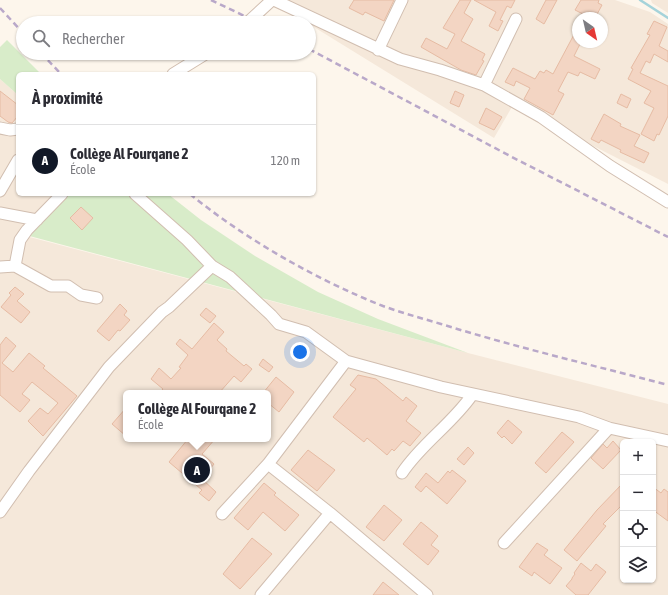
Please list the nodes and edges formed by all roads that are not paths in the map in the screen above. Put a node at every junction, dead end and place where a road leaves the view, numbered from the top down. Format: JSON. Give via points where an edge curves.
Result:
{"nodes":[{"id":1,"x":273,"y":0,"type":"edge"},
{"id":2,"x":402,"y":0,"type":"edge"},
{"id":3,"x":255,"y":16,"type":"edge"},
{"id":4,"x":307,"y":16,"type":"edge"},
{"id":5,"x":516,"y":19,"type":"dead end"},
{"id":6,"x":316,"y":20,"type":"edge"},
{"id":7,"x":378,"y":50,"type":"junction"},
{"id":8,"x":196,"y":60,"type":"edge"},
{"id":9,"x":176,"y":72,"type":"edge"},
{"id":10,"x":484,"y":85,"type":"junction"},
{"id":11,"x":0,"y":128,"type":"edge"},
{"id":12,"x":16,"y":130,"type":"edge"},
{"id":13,"x":16,"y":164,"type":"edge"},
{"id":14,"x":0,"y":192,"type":"edge"},
{"id":15,"x":60,"y":196,"type":"edge"},
{"id":16,"x":137,"y":196,"type":"edge"},
{"id":17,"x":668,"y":202,"type":"edge"},
{"id":18,"x":0,"y":213,"type":"edge"},
{"id":19,"x":37,"y":220,"type":"junction"},
{"id":20,"x":212,"y":266,"type":"junction"},
{"id":21,"x":5,"y":268,"type":"edge"},
{"id":22,"x":97,"y":298,"type":"dead end"},
{"id":23,"x":346,"y":361,"type":"junction"},
{"id":24,"x":472,"y":395,"type":"junction"},
{"id":25,"x":609,"y":428,"type":"junction"},
{"id":26,"x":668,"y":441,"type":"edge"},
{"id":27,"x":268,"y":464,"type":"junction"},
{"id":28,"x":402,"y":473,"type":"dead end"},
{"id":29,"x":0,"y":512,"type":"edge"},
{"id":30,"x":330,"y":513,"type":"junction"},
{"id":31,"x":222,"y":514,"type":"dead end"},
{"id":32,"x":504,"y":543,"type":"dead end"},
{"id":33,"x":261,"y":595,"type":"edge"},
{"id":34,"x":426,"y":595,"type":"edge"}],
"edges":[{"from":1,"to":3,"type":"street"},
{"from":1,"to":4,"type":"street"},
{"from":2,"to":7,"type":"street"},
{"from":5,"to":10,"type":"street"},
{"from":6,"to":7,"type":"street"},
{"from":7,"to":10,"type":"street"},
{"from":8,"to":9,"type":"street"},
{"from":10,"to":17,"type":"street","via":[[541,117],[610,166]]},
{"from":11,"to":12,"type":"street"},
{"from":13,"to":14,"type":"street"},
{"from":15,"to":19,"type":"street"},
{"from":16,"to":20,"type":"street"},
{"from":18,"to":19,"type":"street"},
{"from":19,"to":21,"type":"street","via":[[20,240]]},
{"from":20,"to":23,"type":"street","via":[[230,277],[279,324],[306,332]]},
{"from":20,"to":29,"type":"street","via":[[162,312],[109,367]]},
{"from":21,"to":22,"type":"street","via":[[50,286],[68,286],[81,295]]},
{"from":23,"to":24,"type":"street"},
{"from":23,"to":27,"type":"street"},
{"from":24,"to":25,"type":"street","via":[[580,418]]},
{"from":24,"to":28,"type":"street"},
{"from":25,"to":26,"type":"street"},
{"from":25,"to":32,"type":"street"},
{"from":27,"to":30,"type":"street"},
{"from":27,"to":31,"type":"street"},
{"from":30,"to":33,"type":"street"},
{"from":30,"to":34,"type":"street"}]}
